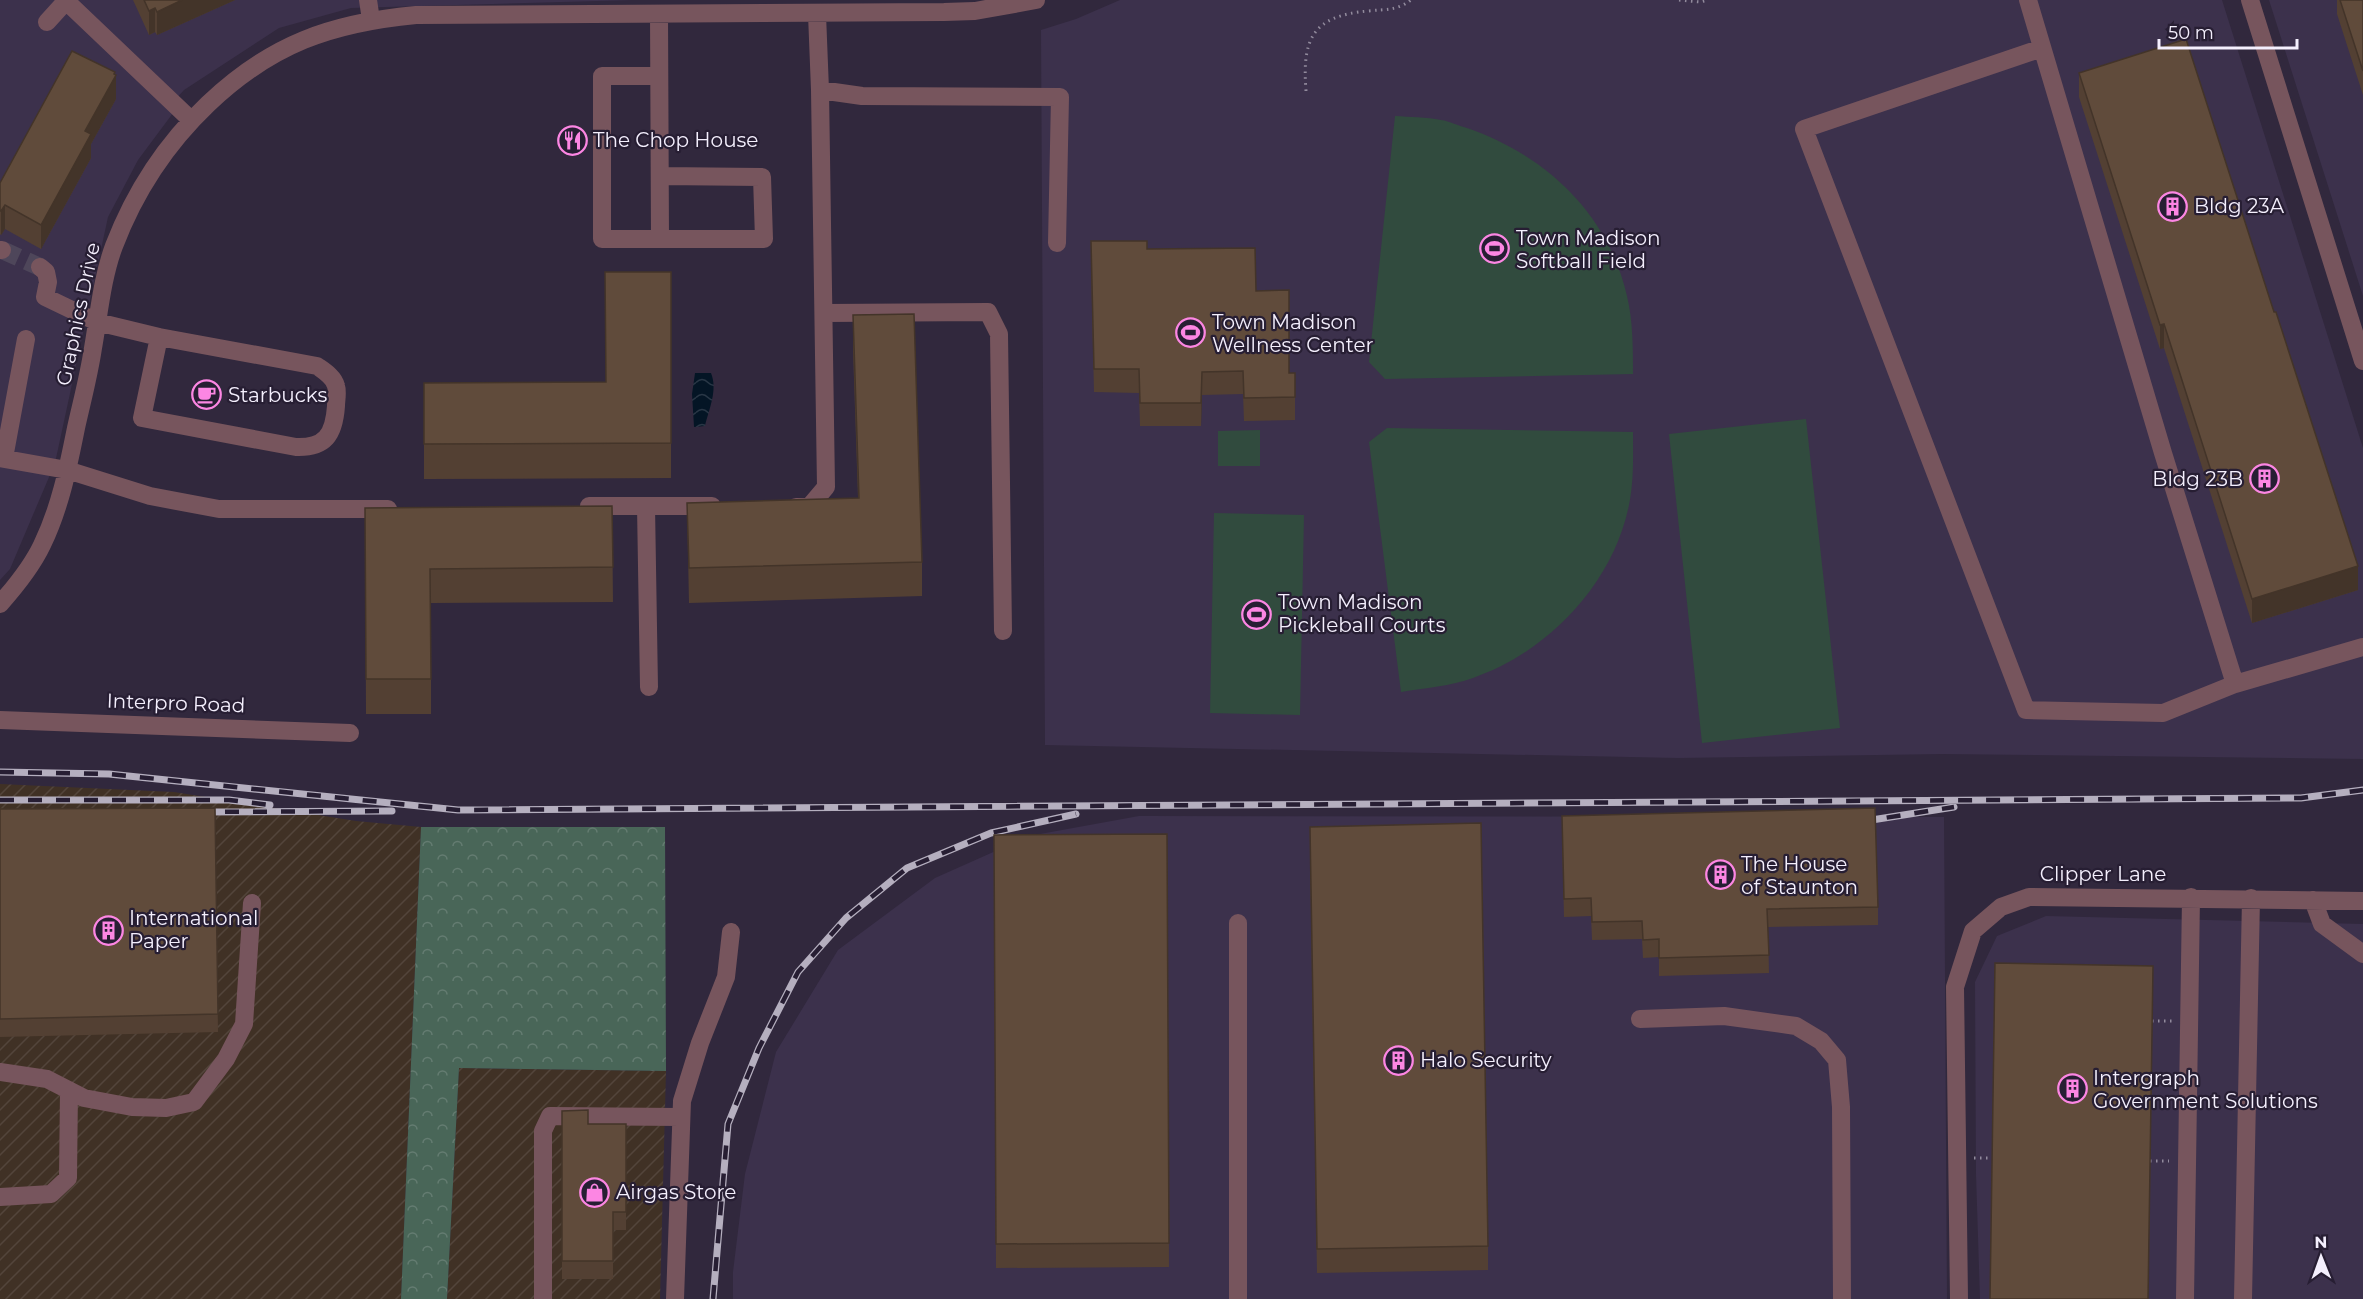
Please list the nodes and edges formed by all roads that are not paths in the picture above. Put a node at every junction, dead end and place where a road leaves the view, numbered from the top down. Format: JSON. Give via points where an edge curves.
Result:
{"nodes":[{"id":1,"x":66,"y":0,"type":"edge"},
{"id":2,"x":368,"y":0,"type":"edge"},
{"id":3,"x":1036,"y":0,"type":"edge"},
{"id":4,"x":2028,"y":0,"type":"edge"},
{"id":5,"x":2250,"y":0,"type":"edge"},
{"id":6,"x":944,"y":6,"type":"edge"},
{"id":7,"x":476,"y":7,"type":"edge"},
{"id":8,"x":659,"y":14,"type":"junction"},
{"id":9,"x":817,"y":14,"type":"junction"},
{"id":10,"x":371,"y":20,"type":"junction"},
{"id":11,"x":47,"y":22,"type":"dead end"},
{"id":12,"x":2042,"y":48,"type":"junction"},
{"id":13,"x":659,"y":76,"type":"junction"},
{"id":14,"x":820,"y":90,"type":"junction"},
{"id":15,"x":191,"y":120,"type":"junction"},
{"id":16,"x":661,"y":176,"type":"junction"},
{"id":17,"x":660,"y":239,"type":"junction"},
{"id":18,"x":1057,"y":243,"type":"dead end"},
{"id":19,"x":40,"y":267,"type":"dead end"},
{"id":20,"x":825,"y":313,"type":"junction"},
{"id":21,"x":97,"y":322,"type":"junction"},
{"id":22,"x":159,"y":337,"type":"junction"},
{"id":23,"x":26,"y":339,"type":"dead end"},
{"id":24,"x":2363,"y":361,"type":"edge"},
{"id":25,"x":2,"y":458,"type":"edge"},
{"id":26,"x":67,"y":470,"type":"junction"},
{"id":27,"x":646,"y":506,"type":"junction"},
{"id":28,"x":575,"y":507,"type":"edge"},
{"id":29,"x":727,"y":507,"type":"edge"},
{"id":30,"x":774,"y":507,"type":"edge"},
{"id":31,"x":410,"y":508,"type":"edge"},
{"id":32,"x":0,"y":604,"type":"edge"},
{"id":33,"x":1003,"y":631,"type":"dead end"},
{"id":34,"x":2363,"y":647,"type":"edge"},
{"id":35,"x":2235,"y":684,"type":"junction"},
{"id":36,"x":650,"y":687,"type":"dead end"},
{"id":37,"x":0,"y":720,"type":"edge"},
{"id":38,"x":350,"y":733,"type":"dead end"},
{"id":39,"x":2191,"y":897,"type":"junction"},
{"id":40,"x":2251,"y":898,"type":"junction"},
{"id":41,"x":2313,"y":900,"type":"junction"},
{"id":42,"x":2363,"y":901,"type":"edge"},
{"id":43,"x":252,"y":903,"type":"dead end"},
{"id":44,"x":1238,"y":923,"type":"dead end"},
{"id":45,"x":731,"y":932,"type":"dead end"},
{"id":46,"x":2363,"y":954,"type":"edge"},
{"id":47,"x":1640,"y":1019,"type":"dead end"},
{"id":48,"x":0,"y":1072,"type":"edge"},
{"id":49,"x":69,"y":1090,"type":"junction"},
{"id":50,"x":681,"y":1117,"type":"junction"},
{"id":51,"x":0,"y":1197,"type":"edge"},
{"id":52,"x":543,"y":1299,"type":"edge"},
{"id":53,"x":675,"y":1299,"type":"edge"},
{"id":54,"x":1238,"y":1299,"type":"edge"},
{"id":55,"x":1842,"y":1299,"type":"edge"},
{"id":56,"x":1959,"y":1299,"type":"edge"},
{"id":57,"x":2185,"y":1299,"type":"edge"},
{"id":58,"x":2243,"y":1299,"type":"edge"}],
"edges":[{"from":1,"to":11,"type":"street"},
{"from":1,"to":15,"type":"street"},
{"from":2,"to":10,"type":"street"},
{"from":3,"to":6,"type":"street","name":"Graphics Drive","via":[[975,11]]},
{"from":4,"to":12,"type":"street"},
{"from":5,"to":24,"type":"street"},
{"from":6,"to":9,"type":"street","name":"Graphics Drive"},
{"from":7,"to":8,"type":"street","name":"Graphics Drive"},
{"from":7,"to":10,"type":"street","name":"Graphics Drive"},
{"from":8,"to":9,"type":"street","name":"Graphics Drive"},
{"from":8,"to":13,"type":"street"},
{"from":9,"to":14,"type":"street"},
{"from":10,"to":15,"type":"street","name":"Graphics Drive","via":[[287,46],[251,67]]},
{"from":12,"to":35,"type":"street"},
{"from":12,"to":35,"type":"street","via":[[1804,129],[2026,710],[2163,713]]},
{"from":13,"to":16,"type":"street"},
{"from":13,"to":17,"type":"street","via":[[602,76],[602,240]]},
{"from":14,"to":18,"type":"street","via":[[862,96],[1060,98]]},
{"from":14,"to":20,"type":"street"},
{"from":15,"to":21,"type":"street","name":"Graphics Drive","via":[[166,149],[132,203],[114,246]]},
{"from":16,"to":17,"type":"street"},
{"from":16,"to":17,"type":"street","via":[[762,177],[764,239]]},
{"from":19,"to":21,"type":"street","via":[[48,282],[45,297]]},
{"from":20,"to":30,"type":"street","via":[[826,486],[809,507]]},
{"from":20,"to":33,"type":"street","via":[[988,312],[999,334]]},
{"from":21,"to":22,"type":"street"},
{"from":21,"to":26,"type":"street","name":"Graphics Drive"},
{"from":22,"to":22,"type":"street","via":[[317,366],[332,378],[336,387],[335,416],[328,438],[313,448],[296,447],[142,418]]},
{"from":23,"to":25,"type":"street"},
{"from":25,"to":26,"type":"street"},
{"from":26,"to":31,"type":"street","via":[[150,496],[219,509]]},
{"from":26,"to":32,"type":"street","name":"Graphics Drive","via":[[42,547]]},
{"from":27,"to":28,"type":"street"},
{"from":27,"to":29,"type":"street"},
{"from":27,"to":36,"type":"street"},
{"from":34,"to":35,"type":"street"},
{"from":37,"to":38,"type":"street","name":"Interpro Road"},
{"from":39,"to":40,"type":"street","name":"Clipper Lane"},
{"from":39,"to":56,"type":"street","name":"Clipper Lane","via":[[2029,897],[2001,907],[1973,931],[1955,987]]},
{"from":39,"to":57,"type":"street"},
{"from":40,"to":41,"type":"street","name":"Clipper Lane"},
{"from":40,"to":58,"type":"street"},
{"from":41,"to":42,"type":"street","name":"Clipper Lane"},
{"from":41,"to":46,"type":"street","via":[[2322,924]]},
{"from":43,"to":49,"type":"street","via":[[244,1024],[226,1059],[194,1102],[166,1108],[132,1107],[84,1098]]},
{"from":44,"to":54,"type":"street"},
{"from":45,"to":50,"type":"street","via":[[726,977],[697,1053]]},
{"from":47,"to":55,"type":"street","via":[[1724,1016],[1796,1026],[1821,1041],[1837,1060],[1841,1107]]},
{"from":48,"to":49,"type":"street","via":[[47,1079]]},
{"from":49,"to":51,"type":"street","via":[[68,1178],[51,1194]]},
{"from":50,"to":52,"type":"street","via":[[550,1116],[543,1131]]},
{"from":50,"to":53,"type":"street"}]}
